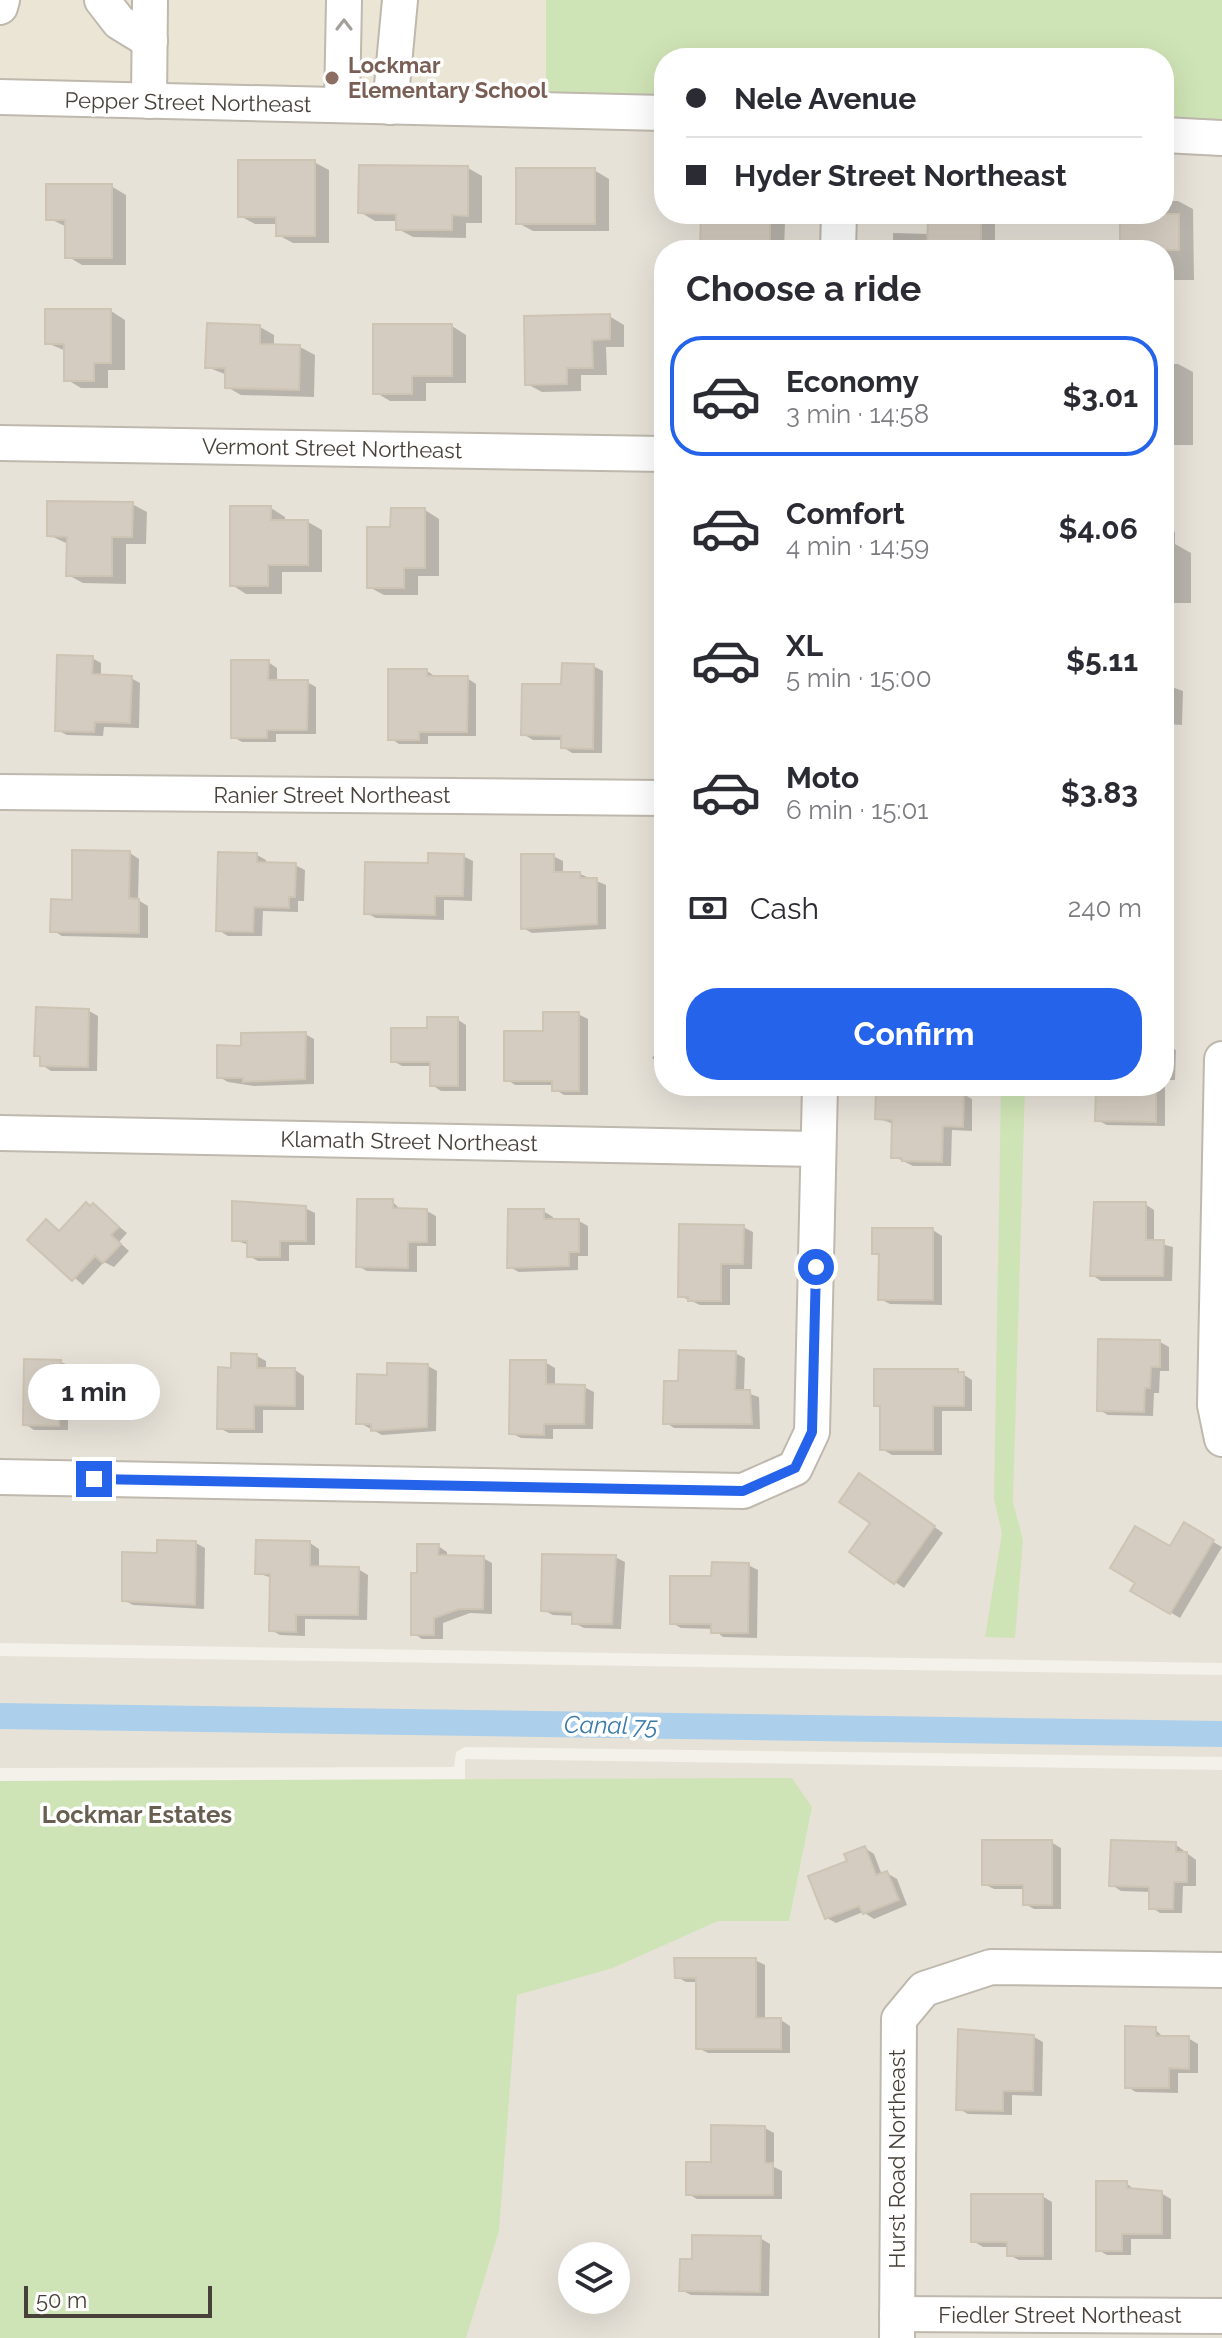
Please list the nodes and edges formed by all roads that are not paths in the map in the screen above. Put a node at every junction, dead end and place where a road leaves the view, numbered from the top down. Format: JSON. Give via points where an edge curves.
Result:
{"nodes":[{"id":1,"x":2,"y":0,"type":"edge"},
{"id":2,"x":102,"y":0,"type":"edge"},
{"id":3,"x":150,"y":0,"type":"edge"},
{"id":4,"x":344,"y":0,"type":"edge"},
{"id":5,"x":400,"y":0,"type":"edge"},
{"id":6,"x":0,"y":7,"type":"edge"},
{"id":7,"x":150,"y":41,"type":"junction"},
{"id":8,"x":0,"y":97,"type":"edge"},
{"id":9,"x":149,"y":101,"type":"junction"},
{"id":10,"x":342,"y":105,"type":"junction"},
{"id":11,"x":390,"y":107,"type":"junction"},
{"id":12,"x":654,"y":113,"type":"edge"},
{"id":13,"x":1174,"y":136,"type":"edge"},
{"id":14,"x":1222,"y":138,"type":"edge"},
{"id":15,"x":0,"y":443,"type":"edge"},
{"id":16,"x":654,"y":454,"type":"edge"},
{"id":17,"x":0,"y":792,"type":"edge"},
{"id":18,"x":654,"y":798,"type":"edge"},
{"id":19,"x":1222,"y":1059,"type":"edge"},
{"id":20,"x":820,"y":1096,"type":"edge"},
{"id":21,"x":0,"y":1133,"type":"edge"},
{"id":22,"x":818,"y":1149,"type":"junction"},
{"id":23,"x":1222,"y":1439,"type":"edge"},
{"id":24,"x":0,"y":1477,"type":"edge"},
{"id":25,"x":1222,"y":1970,"type":"edge"},
{"id":26,"x":1222,"y":2316,"type":"edge"},
{"id":27,"x":897,"y":2326,"type":"edge"}],
"edges":[{"from":1,"to":6,"type":"street"},
{"from":2,"to":7,"type":"street","via":[[119,22]]},
{"from":3,"to":7,"type":"street"},
{"from":10,"to":4,"type":"street","one_way":true},
{"from":5,"to":11,"type":"street"},
{"from":7,"to":9,"type":"street"},
{"from":8,"to":9,"type":"street","name":"Pepper Street Northeast"},
{"from":9,"to":10,"type":"street","name":"Pepper Street Northeast"},
{"from":10,"to":11,"type":"street","name":"Pepper Street Northeast"},
{"from":11,"to":12,"type":"street","name":"Pepper Street Northeast"},
{"from":13,"to":14,"type":"street"},
{"from":15,"to":16,"type":"street","name":"Vermont Street Northeast"},
{"from":17,"to":18,"type":"street","name":"Ranier Street Northeast"},
{"from":19,"to":23,"type":"street","via":[[1215,1405]]},
{"from":20,"to":22,"type":"street"},
{"from":21,"to":22,"type":"street","name":"Klamath Street Northeast"},
{"from":22,"to":24,"type":"street","via":[[812,1432],[795,1468],[743,1491]]},
{"from":25,"to":27,"type":"street","name":"Hurst Road Northeast","via":[[991,1967],[924,1989],[899,2019]]},
{"from":26,"to":27,"type":"street","name":"Fiedler Street Northeast"}]}
